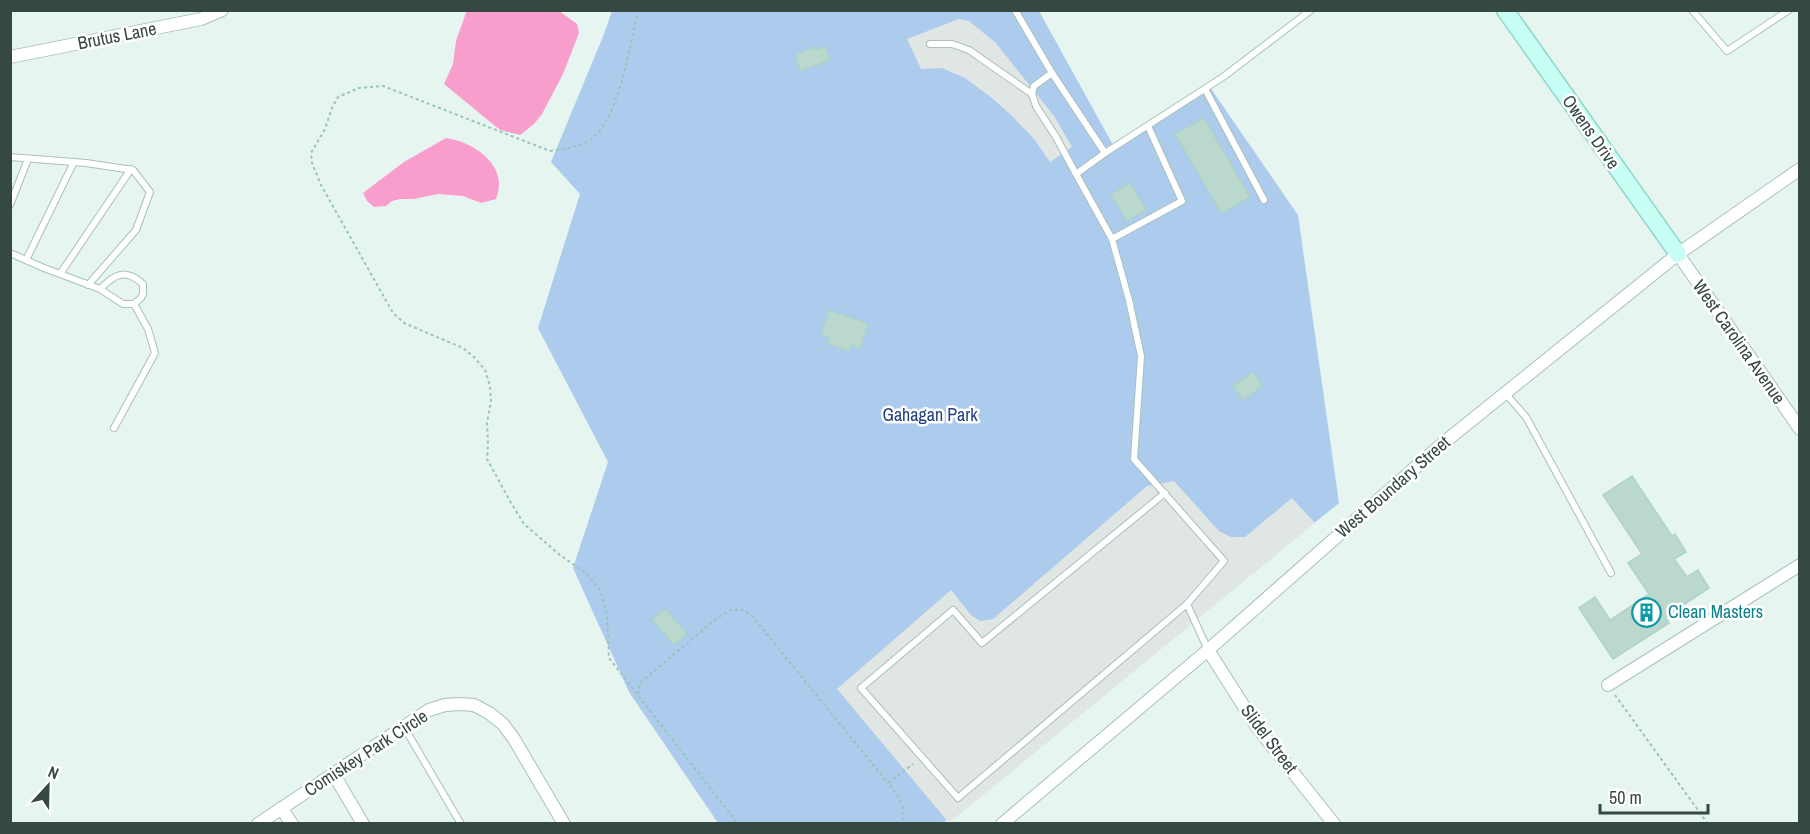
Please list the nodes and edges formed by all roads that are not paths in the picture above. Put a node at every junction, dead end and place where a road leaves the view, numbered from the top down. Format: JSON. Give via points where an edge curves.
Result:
{"nodes":[{"id":1,"x":222,"y":10,"type":"edge"},
{"id":2,"x":1015,"y":10,"type":"edge"},
{"id":3,"x":1311,"y":10,"type":"edge"},
{"id":4,"x":1505,"y":10,"type":"edge"},
{"id":5,"x":1692,"y":10,"type":"edge"},
{"id":6,"x":1789,"y":10,"type":"edge"},
{"id":7,"x":930,"y":44,"type":"dead end"},
{"id":8,"x":10,"y":57,"type":"edge"},
{"id":9,"x":1052,"y":73,"type":"junction"},
{"id":10,"x":1204,"y":89,"type":"junction"},
{"id":11,"x":1032,"y":94,"type":"junction"},
{"id":12,"x":1148,"y":126,"type":"junction"},
{"id":13,"x":1105,"y":153,"type":"junction"},
{"id":14,"x":10,"y":157,"type":"edge"},
{"id":15,"x":28,"y":159,"type":"junction"},
{"id":16,"x":74,"y":162,"type":"junction"},
{"id":17,"x":1800,"y":169,"type":"edge"},
{"id":18,"x":131,"y":170,"type":"junction"},
{"id":19,"x":1076,"y":174,"type":"junction"},
{"id":20,"x":1264,"y":200,"type":"dead end"},
{"id":21,"x":10,"y":205,"type":"edge"},
{"id":22,"x":1112,"y":239,"type":"junction"},
{"id":23,"x":10,"y":253,"type":"edge"},
{"id":24,"x":1678,"y":255,"type":"junction"},
{"id":25,"x":27,"y":260,"type":"junction"},
{"id":26,"x":60,"y":274,"type":"junction"},
{"id":27,"x":88,"y":285,"type":"junction"},
{"id":28,"x":100,"y":289,"type":"junction"},
{"id":29,"x":134,"y":304,"type":"junction"},
{"id":30,"x":1504,"y":393,"type":"junction"},
{"id":31,"x":114,"y":428,"type":"dead end"},
{"id":32,"x":1800,"y":429,"type":"edge"},
{"id":33,"x":1165,"y":493,"type":"junction"},
{"id":34,"x":1800,"y":565,"type":"edge"},
{"id":35,"x":1611,"y":573,"type":"dead end"},
{"id":36,"x":1187,"y":604,"type":"junction"},
{"id":37,"x":1208,"y":650,"type":"junction"},
{"id":38,"x":1608,"y":685,"type":"road end"},
{"id":39,"x":404,"y":727,"type":"junction"},
{"id":40,"x":333,"y":773,"type":"junction"},
{"id":41,"x":281,"y":808,"type":"junction"},
{"id":42,"x":258,"y":824,"type":"edge"},
{"id":43,"x":292,"y":824,"type":"edge"},
{"id":44,"x":363,"y":824,"type":"edge"},
{"id":45,"x":461,"y":824,"type":"edge"},
{"id":46,"x":564,"y":824,"type":"edge"},
{"id":47,"x":1002,"y":824,"type":"edge"},
{"id":48,"x":1334,"y":824,"type":"edge"}],
"edges":[{"from":1,"to":8,"type":"street","name":"Brutus Lane","via":[[201,19]]},
{"from":2,"to":9,"type":"lane"},
{"from":3,"to":10,"type":"lane"},
{"from":4,"to":24,"type":"street","name":"Owens Drive"},
{"from":5,"to":6,"type":"lane","via":[[1727,51]]},
{"from":7,"to":11,"type":"lane","via":[[952,44],[969,50]]},
{"from":9,"to":11,"type":"lane","via":[[1034,86]]},
{"from":9,"to":13,"type":"lane"},
{"from":10,"to":12,"type":"lane"},
{"from":10,"to":20,"type":"lane"},
{"from":11,"to":19,"type":"lane"},
{"from":12,"to":13,"type":"lane"},
{"from":12,"to":22,"type":"lane","via":[[1182,201]]},
{"from":13,"to":19,"type":"lane"},
{"from":14,"to":15,"type":"lane"},
{"from":15,"to":16,"type":"lane"},
{"from":15,"to":21,"type":"lane"},
{"from":16,"to":18,"type":"lane"},
{"from":16,"to":25,"type":"lane"},
{"from":17,"to":24,"type":"street","name":"West Boundary Street"},
{"from":18,"to":26,"type":"lane"},
{"from":18,"to":27,"type":"lane","via":[[150,192],[136,231]]},
{"from":19,"to":22,"type":"lane"},
{"from":22,"to":33,"type":"lane","via":[[1141,356],[1134,459]]},
{"from":23,"to":25,"type":"lane"},
{"from":24,"to":30,"type":"street","name":"West Boundary Street"},
{"from":24,"to":32,"type":"street","name":"West Carolina Avenue"},
{"from":25,"to":26,"type":"lane"},
{"from":26,"to":27,"type":"lane"},
{"from":27,"to":28,"type":"lane"},
{"from":28,"to":29,"type":"lane","via":[[123,304]]},
{"from":28,"to":29,"type":"lane","via":[[120,274],[134,276],[143,284],[143,294]]},
{"from":29,"to":31,"type":"lane","via":[[148,328],[155,353]]},
{"from":30,"to":35,"type":"lane","via":[[1526,417]]},
{"from":30,"to":37,"type":"street","name":"West Boundary Street"},
{"from":33,"to":36,"type":"lane","via":[[1224,561]]},
{"from":33,"to":36,"type":"lane","via":[[982,643],[954,610],[861,688],[958,798]]},
{"from":34,"to":38,"type":"street"},
{"from":36,"to":37,"type":"lane"},
{"from":37,"to":47,"type":"street","name":"West Boundary Street"},
{"from":37,"to":48,"type":"street","name":"Slidel Street","via":[[1257,727]]},
{"from":39,"to":40,"type":"street","name":"Comiskey Park Circle"},
{"from":39,"to":45,"type":"lane"},
{"from":39,"to":46,"type":"street","name":"Comiskey Park Circle","via":[[429,710],[445,705],[474,705],[489,712],[514,740]]},
{"from":40,"to":41,"type":"street","name":"Comiskey Park Circle"},
{"from":40,"to":44,"type":"street"},
{"from":41,"to":42,"type":"street","name":"Comiskey Park Circle"},
{"from":41,"to":43,"type":"street"}]}
